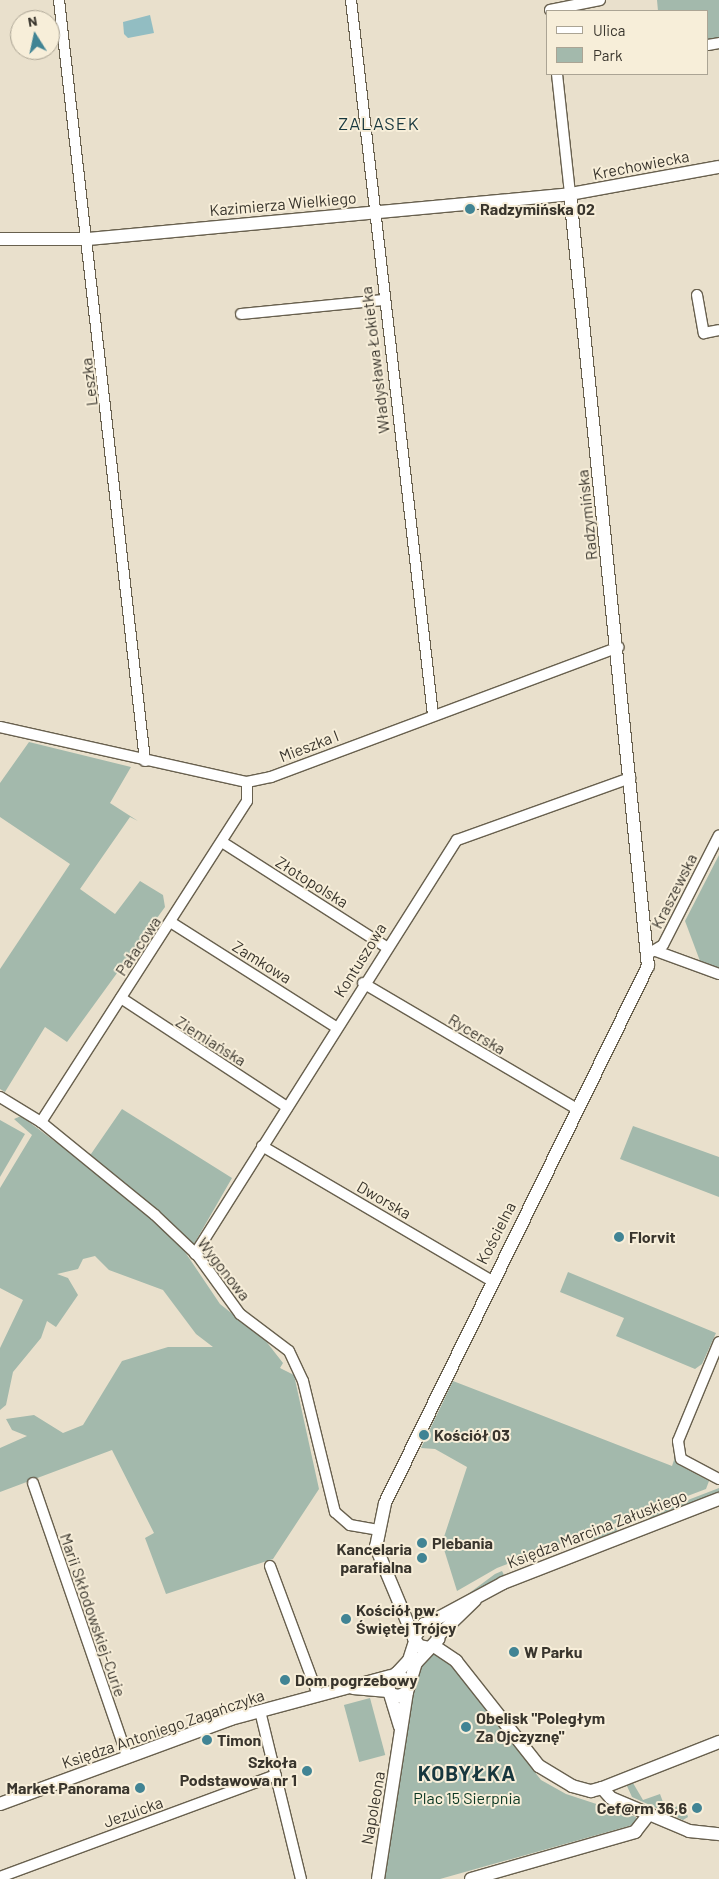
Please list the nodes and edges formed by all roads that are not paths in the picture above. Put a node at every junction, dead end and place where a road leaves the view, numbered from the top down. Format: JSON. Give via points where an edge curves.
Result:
{"nodes":[{"id":1,"x":59,"y":0,"type":"edge"},
{"id":2,"x":351,"y":0,"type":"edge"},
{"id":3,"x":600,"y":0,"type":"edge"},
{"id":4,"x":549,"y":7,"type":"edge"},
{"id":5,"x":557,"y":75,"type":"edge"},
{"id":6,"x":719,"y":167,"type":"edge"},
{"id":7,"x":570,"y":194,"type":"junction"},
{"id":8,"x":374,"y":212,"type":"junction"},
{"id":9,"x":0,"y":239,"type":"edge"},
{"id":10,"x":88,"y":239,"type":"junction"},
{"id":11,"x":697,"y":295,"type":"dead end"},
{"id":12,"x":383,"y":300,"type":"junction"},
{"id":13,"x":241,"y":314,"type":"dead end"},
{"id":14,"x":719,"y":330,"type":"edge"},
{"id":15,"x":618,"y":646,"type":"junction"},
{"id":16,"x":432,"y":715,"type":"junction"},
{"id":17,"x":0,"y":727,"type":"edge"},
{"id":18,"x":145,"y":761,"type":"junction"},
{"id":19,"x":630,"y":778,"type":"junction"},
{"id":20,"x":246,"y":782,"type":"junction"},
{"id":21,"x":719,"y":835,"type":"edge"},
{"id":22,"x":222,"y":842,"type":"junction"},
{"id":23,"x":172,"y":923,"type":"junction"},
{"id":24,"x":386,"y":947,"type":"junction"},
{"id":25,"x":652,"y":952,"type":"junction"},
{"id":26,"x":719,"y":974,"type":"edge"},
{"id":27,"x":363,"y":983,"type":"junction"},
{"id":28,"x":121,"y":998,"type":"junction"},
{"id":29,"x":336,"y":1026,"type":"junction"},
{"id":30,"x":0,"y":1097,"type":"edge"},
{"id":31,"x":287,"y":1107,"type":"junction"},
{"id":32,"x":577,"y":1110,"type":"junction"},
{"id":33,"x":41,"y":1122,"type":"junction"},
{"id":34,"x":262,"y":1146,"type":"junction"},
{"id":35,"x":195,"y":1254,"type":"junction"},
{"id":36,"x":490,"y":1280,"type":"junction"},
{"id":37,"x":719,"y":1342,"type":"edge"},
{"id":38,"x":719,"y":1479,"type":"edge"},
{"id":39,"x":33,"y":1483,"type":"dead end"},
{"id":40,"x":719,"y":1499,"type":"edge"},
{"id":41,"x":371,"y":1530,"type":"junction"},
{"id":42,"x":270,"y":1566,"type":"dead end"},
{"id":43,"x":487,"y":1590,"type":"junction"},
{"id":44,"x":425,"y":1624,"type":"junction"},
{"id":45,"x":415,"y":1640,"type":"junction"},
{"id":46,"x":435,"y":1642,"type":"junction"},
{"id":47,"x":393,"y":1675,"type":"junction"},
{"id":48,"x":408,"y":1688,"type":"junction"},
{"id":49,"x":338,"y":1689,"type":"junction"},
{"id":50,"x":389,"y":1692,"type":"junction"},
{"id":51,"x":318,"y":1695,"type":"junction"},
{"id":52,"x":260,"y":1711,"type":"junction"},
{"id":53,"x":719,"y":1742,"type":"edge"},
{"id":54,"x":400,"y":1743,"type":"junction"},
{"id":55,"x":127,"y":1756,"type":"junction"},
{"id":56,"x":276,"y":1775,"type":"junction"},
{"id":57,"x":602,"y":1788,"type":"junction"},
{"id":58,"x":0,"y":1804,"type":"edge"},
{"id":59,"x":649,"y":1814,"type":"junction"},
{"id":60,"x":719,"y":1834,"type":"edge"},
{"id":61,"x":0,"y":1877,"type":"edge"},
{"id":62,"x":300,"y":1879,"type":"edge"},
{"id":63,"x":378,"y":1879,"type":"edge"},
{"id":64,"x":471,"y":1879,"type":"edge"}],
"edges":[{"from":1,"to":10,"type":"street","name":"Leszka"},
{"from":2,"to":8,"type":"street","name":"Władysława Łokietka"},
{"from":3,"to":4,"type":"street"},
{"from":5,"to":7,"type":"street","name":"Radzymińska"},
{"from":6,"to":7,"type":"street","name":"Krechowiecka"},
{"from":7,"to":8,"type":"street","name":"Kazimierza Wielkiego"},
{"from":7,"to":15,"type":"street","name":"Radzymińska"},
{"from":8,"to":10,"type":"street","name":"Kazimierza Wielkiego"},
{"from":8,"to":12,"type":"street","name":"Władysława Łokietka"},
{"from":9,"to":10,"type":"street","name":"Kazimierza Wielkiego"},
{"from":10,"to":18,"type":"street","name":"Leszka"},
{"from":11,"to":14,"type":"street","via":[[704,333]]},
{"from":12,"to":13,"type":"street"},
{"from":12,"to":16,"type":"street","name":"Władysława Łokietka"},
{"from":15,"to":16,"type":"street","name":"Mieszka I"},
{"from":15,"to":19,"type":"street","name":"Radzymińska"},
{"from":16,"to":20,"type":"street","name":"Mieszka I"},
{"from":17,"to":18,"type":"street"},
{"from":18,"to":20,"type":"street"},
{"from":19,"to":24,"type":"street","name":"Kontuszowa","via":[[457,840]]},
{"from":19,"to":25,"type":"street","name":"Radzymińska"},
{"from":20,"to":22,"type":"street","name":"Pałacowa","via":[[247,801]]},
{"from":21,"to":25,"type":"street","name":"Kraszewska"},
{"from":22,"to":23,"type":"street","name":"Pałacowa"},
{"from":22,"to":24,"type":"street","name":"Złotopolska"},
{"from":23,"to":28,"type":"street","name":"Pałacowa"},
{"from":23,"to":29,"type":"street","name":"Zamkowa"},
{"from":24,"to":27,"type":"street","name":"Kontuszowa"},
{"from":25,"to":26,"type":"street"},
{"from":25,"to":32,"type":"street","name":"Kościelna","via":[[645,975]]},
{"from":27,"to":29,"type":"street","name":"Kontuszowa"},
{"from":27,"to":32,"type":"street","name":"Rycerska"},
{"from":28,"to":31,"type":"street","name":"Ziemiańska"},
{"from":28,"to":33,"type":"street","name":"Pałacowa"},
{"from":29,"to":31,"type":"street","name":"Kontuszowa"},
{"from":30,"to":33,"type":"street","name":"Wygonowa"},
{"from":31,"to":34,"type":"street","name":"Kontuszowa"},
{"from":32,"to":36,"type":"street","name":"Kościelna"},
{"from":33,"to":35,"type":"street","name":"Wygonowa","via":[[155,1215]]},
{"from":34,"to":35,"type":"street","name":"Kontuszowa"},
{"from":34,"to":36,"type":"street","name":"Dworska"},
{"from":35,"to":41,"type":"street","name":"Wygonowa","via":[[240,1314],[289,1351],[303,1381],[330,1501],[343,1521]]},
{"from":36,"to":41,"type":"street","name":"Kościelna"},
{"from":37,"to":38,"type":"street","via":[[678,1441],[681,1459]]},
{"from":39,"to":55,"type":"street","name":"Marii Skłodowskiej-Curie"},
{"from":40,"to":43,"type":"street","name":"Księdza Marcina Załuskiego"},
{"from":41,"to":44,"type":"street","via":[[410,1615]]},
{"from":41,"to":45,"type":"street","name":"Kościelna","via":[[380,1561]]},
{"from":42,"to":51,"type":"street"},
{"from":43,"to":44,"type":"street","name":"Księdza Marcina Załuskiego"},
{"from":43,"to":46,"type":"street","name":"Księdza Marcina Załuskiego"},
{"from":44,"to":45,"type":"street"},
{"from":44,"to":46,"type":"street"},
{"from":45,"to":46,"type":"street"},
{"from":45,"to":47,"type":"street","via":[[409,1660]]},
{"from":46,"to":48,"type":"street","name":"Księdza Marcina Załuskiego"},
{"from":46,"to":57,"type":"street","via":[[456,1661],[544,1770],[572,1786],[590,1791]]},
{"from":47,"to":48,"type":"street"},
{"from":47,"to":49,"type":"street","name":"Księdza Antoniego Zagańczyka"},
{"from":47,"to":50,"type":"street"},
{"from":48,"to":50,"type":"street","name":"Księdza Antoniego Zagańczyka","via":[[399,1696]]},
{"from":48,"to":54,"type":"street","name":"Napoleona"},
{"from":49,"to":50,"type":"street","name":"Księdza Antoniego Zagańczyka"},
{"from":49,"to":51,"type":"street","name":"Księdza Antoniego Zagańczyka"},
{"from":50,"to":54,"type":"street","name":"Napoleona","via":[[400,1716]]},
{"from":51,"to":52,"type":"street","name":"Księdza Antoniego Zagańczyka"},
{"from":52,"to":55,"type":"street","name":"Księdza Antoniego Zagańczyka"},
{"from":52,"to":56,"type":"street"},
{"from":53,"to":57,"type":"street"},
{"from":54,"to":63,"type":"street","name":"Napoleona"},
{"from":55,"to":58,"type":"street","name":"Księdza Antoniego Zagańczyka"},
{"from":56,"to":61,"type":"street","name":"Jezuicka"},
{"from":56,"to":62,"type":"street"},
{"from":57,"to":59,"type":"street","via":[[611,1798]]},
{"from":59,"to":60,"type":"street","via":[[689,1831]]},
{"from":59,"to":64,"type":"street","via":[[635,1832]]}]}
